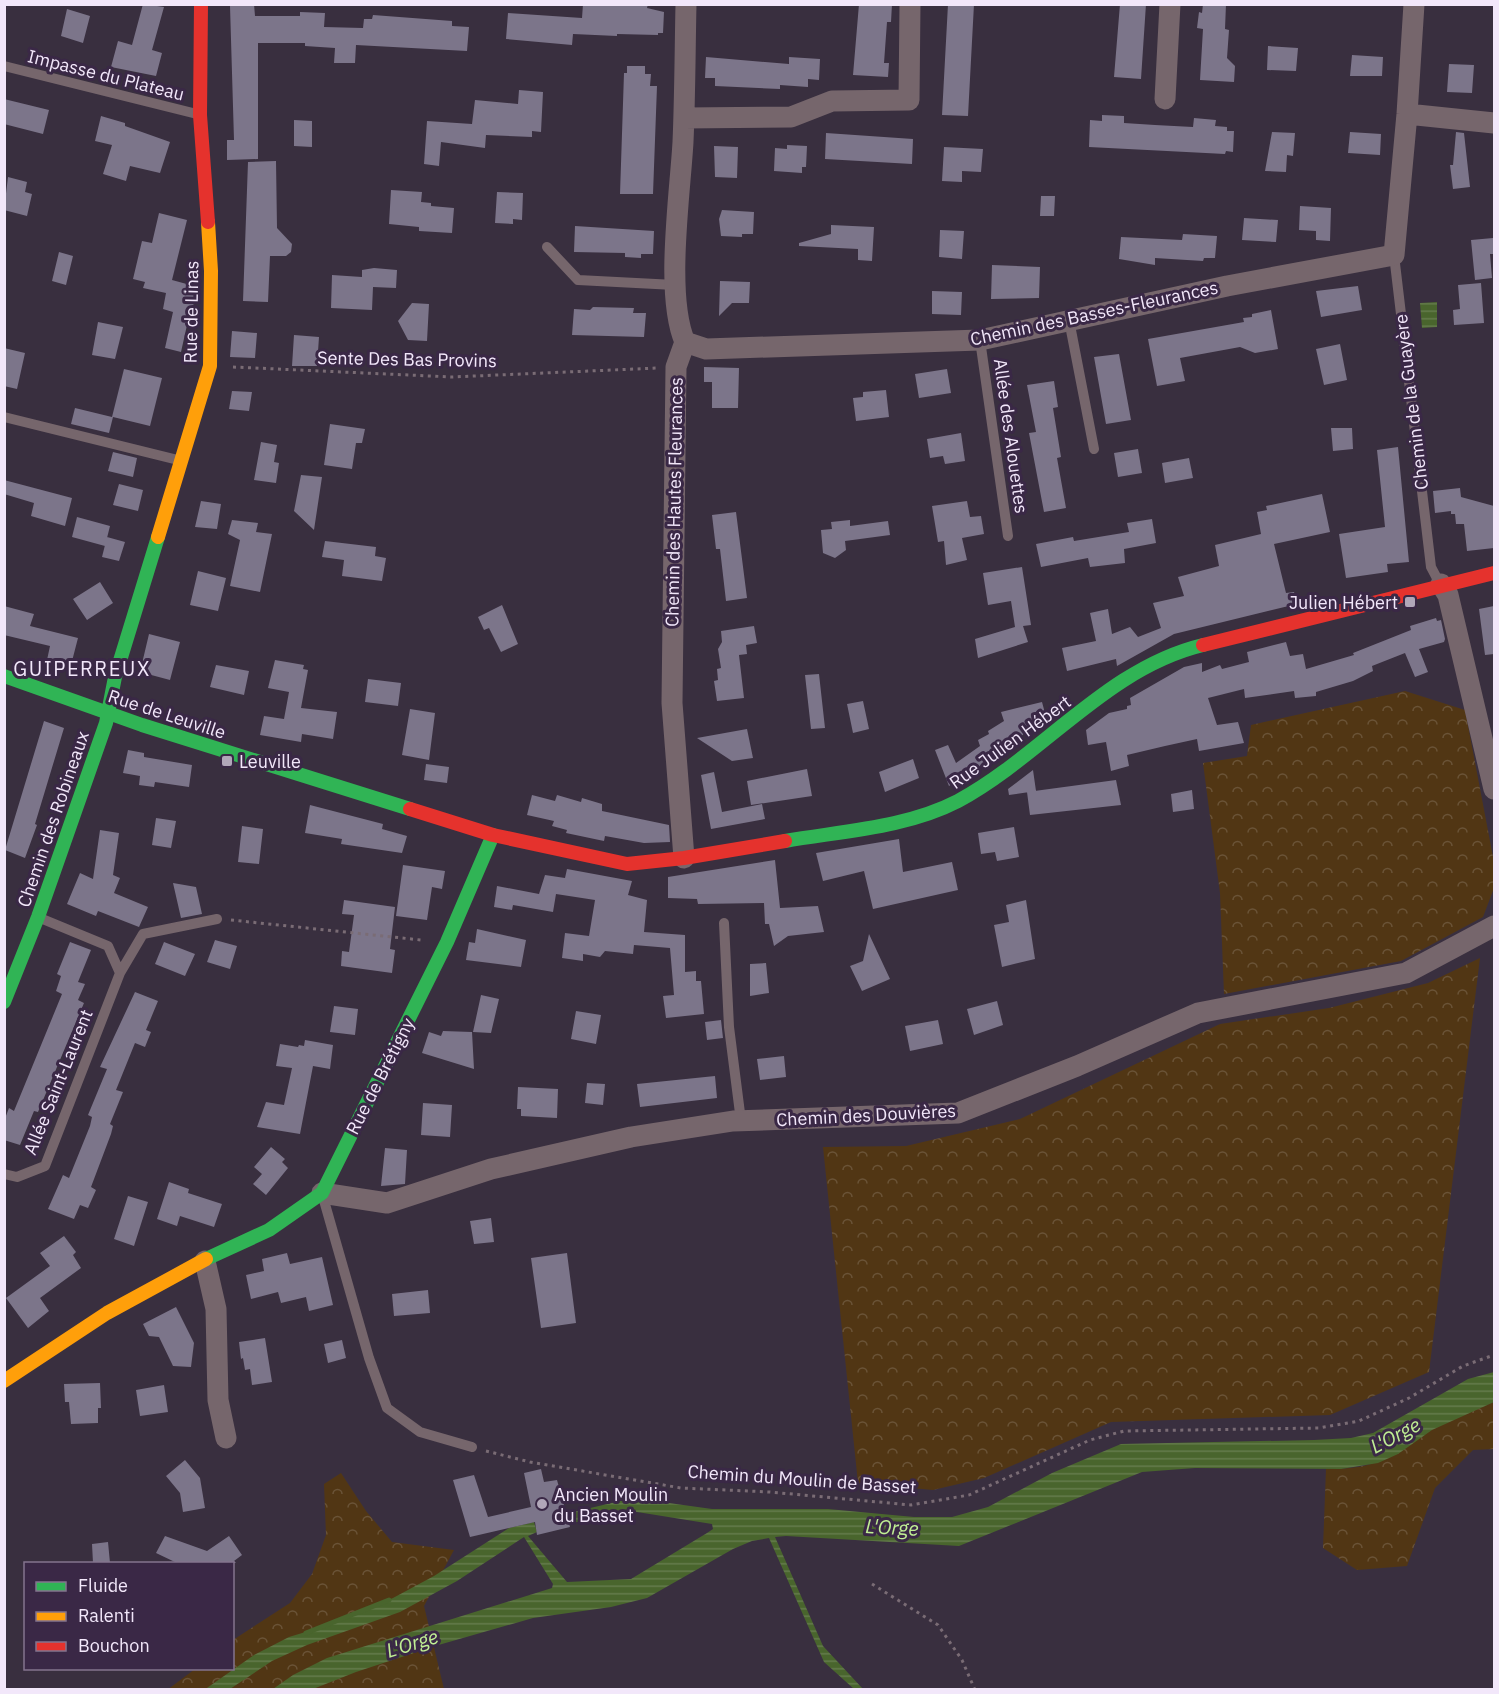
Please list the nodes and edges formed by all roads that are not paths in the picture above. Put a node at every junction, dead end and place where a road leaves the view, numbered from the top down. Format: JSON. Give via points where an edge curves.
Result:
{"nodes":[{"id":1,"x":201,"y":4,"type":"edge"},
{"id":2,"x":686,"y":4,"type":"edge"},
{"id":3,"x":910,"y":4,"type":"edge"},
{"id":4,"x":1170,"y":4,"type":"edge"},
{"id":5,"x":1414,"y":4,"type":"edge"},
{"id":6,"x":4,"y":66,"type":"edge"},
{"id":7,"x":1165,"y":99,"type":"dead end"},
{"id":8,"x":1407,"y":114,"type":"junction"},
{"id":9,"x":200,"y":115,"type":"junction"},
{"id":10,"x":684,"y":118,"type":"junction"},
{"id":11,"x":1494,"y":123,"type":"edge"},
{"id":12,"x":547,"y":247,"type":"dead end"},
{"id":13,"x":1394,"y":255,"type":"junction"},
{"id":14,"x":675,"y":285,"type":"junction"},
{"id":15,"x":1069,"y":320,"type":"junction"},
{"id":16,"x":980,"y":340,"type":"junction"},
{"id":17,"x":685,"y":342,"type":"junction"},
{"id":18,"x":4,"y":417,"type":"edge"},
{"id":19,"x":1094,"y":449,"type":"dead end"},
{"id":20,"x":181,"y":461,"type":"junction"},
{"id":21,"x":1008,"y":536,"type":"dead end"},
{"id":22,"x":1494,"y":573,"type":"edge"},
{"id":23,"x":1441,"y":584,"type":"junction"},
{"id":24,"x":4,"y":676,"type":"edge"},
{"id":25,"x":109,"y":714,"type":"junction"},
{"id":26,"x":1494,"y":789,"type":"edge"},
{"id":27,"x":493,"y":835,"type":"junction"},
{"id":28,"x":684,"y":858,"type":"junction"},
{"id":29,"x":38,"y":917,"type":"junction"},
{"id":30,"x":217,"y":919,"type":"road end"},
{"id":31,"x":724,"y":923,"type":"dead end"},
{"id":32,"x":1494,"y":926,"type":"edge"},
{"id":33,"x":120,"y":973,"type":"junction"},
{"id":34,"x":4,"y":1002,"type":"edge"},
{"id":35,"x":741,"y":1121,"type":"junction"},
{"id":36,"x":4,"y":1174,"type":"edge"},
{"id":37,"x":322,"y":1193,"type":"junction"},
{"id":38,"x":205,"y":1260,"type":"junction"},
{"id":39,"x":4,"y":1381,"type":"edge"},
{"id":40,"x":226,"y":1438,"type":"dead end"},
{"id":41,"x":472,"y":1447,"type":"road end"}],
"edges":[{"from":1,"to":9,"type":"street","name":"Rue de Linas"},
{"from":2,"to":10,"type":"street"},
{"from":3,"to":10,"type":"street","via":[[909,100],[831,101],[791,117]]},
{"from":4,"to":7,"type":"street"},
{"from":5,"to":8,"type":"street","name":"Chemin de la Guayère"},
{"from":6,"to":9,"type":"lane","name":"Impasse du Plateau"},
{"from":8,"to":11,"type":"street"},
{"from":8,"to":13,"type":"street","name":"Chemin de la Guayère"},
{"from":9,"to":20,"type":"street","name":"Rue de Linas","via":[[211,271],[210,366]]},
{"from":10,"to":14,"type":"street"},
{"from":12,"to":14,"type":"lane","via":[[578,280]]},
{"from":13,"to":15,"type":"street","name":"Chemin des Basses-Fleurances"},
{"from":13,"to":23,"type":"lane","name":"Chemin de la Guayère","via":[[1431,567]]},
{"from":14,"to":17,"type":"street","via":[[678,325]]},
{"from":15,"to":16,"type":"street","name":"Chemin des Basses-Fleurances"},
{"from":15,"to":19,"type":"lane"},
{"from":16,"to":17,"type":"street","name":"Chemin des Basses-Fleurances","via":[[706,349]]},
{"from":16,"to":21,"type":"lane","name":"Allée des Alouettes"},
{"from":17,"to":28,"type":"street","name":"Chemin des Hautes Fleurances","via":[[676,367],[672,703]]},
{"from":18,"to":20,"type":"lane"},
{"from":20,"to":25,"type":"street","name":"Rue de Linas","via":[[116,677]]},
{"from":22,"to":23,"type":"street","name":"Rue Julien Hébert"},
{"from":23,"to":26,"type":"street","name":"Chemin de la Guayère","via":[[1448,595]]},
{"from":23,"to":28,"type":"street","name":"Rue Julien Hébert","via":[[1178,651],[1144,667],[992,780],[938,812]]},
{"from":24,"to":25,"type":"street","name":"Rue de Leuville"},
{"from":25,"to":27,"type":"street","name":"Rue de Leuville"},
{"from":25,"to":29,"type":"street","name":"Chemin des Robineaux"},
{"from":27,"to":28,"type":"street","name":"Rue Julien Hébert","via":[[627,864]]},
{"from":27,"to":37,"type":"street","name":"Rue de Brétigny","via":[[447,942]]},
{"from":29,"to":33,"type":"lane","via":[[108,946]]},
{"from":29,"to":34,"type":"street","name":"Chemin des Robineaux"},
{"from":30,"to":33,"type":"lane","name":"Allée Saint-Laurent","via":[[143,934]]},
{"from":31,"to":35,"type":"lane","via":[[729,1027]]},
{"from":32,"to":35,"type":"street","name":"Chemin des Douvières","via":[[1406,973],[1198,1013],[958,1113]]},
{"from":33,"to":36,"type":"lane","name":"Allée Saint-Laurent","via":[[45,1166],[18,1177]]},
{"from":35,"to":37,"type":"street","name":"Chemin des Douvières","via":[[631,1137],[491,1169],[387,1203]]},
{"from":37,"to":38,"type":"street","name":"Rue de Brétigny","via":[[301,1213]]},
{"from":37,"to":41,"type":"lane","via":[[387,1408],[420,1432]]},
{"from":38,"to":39,"type":"street","name":"Rue de Brétigny","via":[[52,1347]]},
{"from":38,"to":40,"type":"street","via":[[216,1309],[218,1400]]}]}
